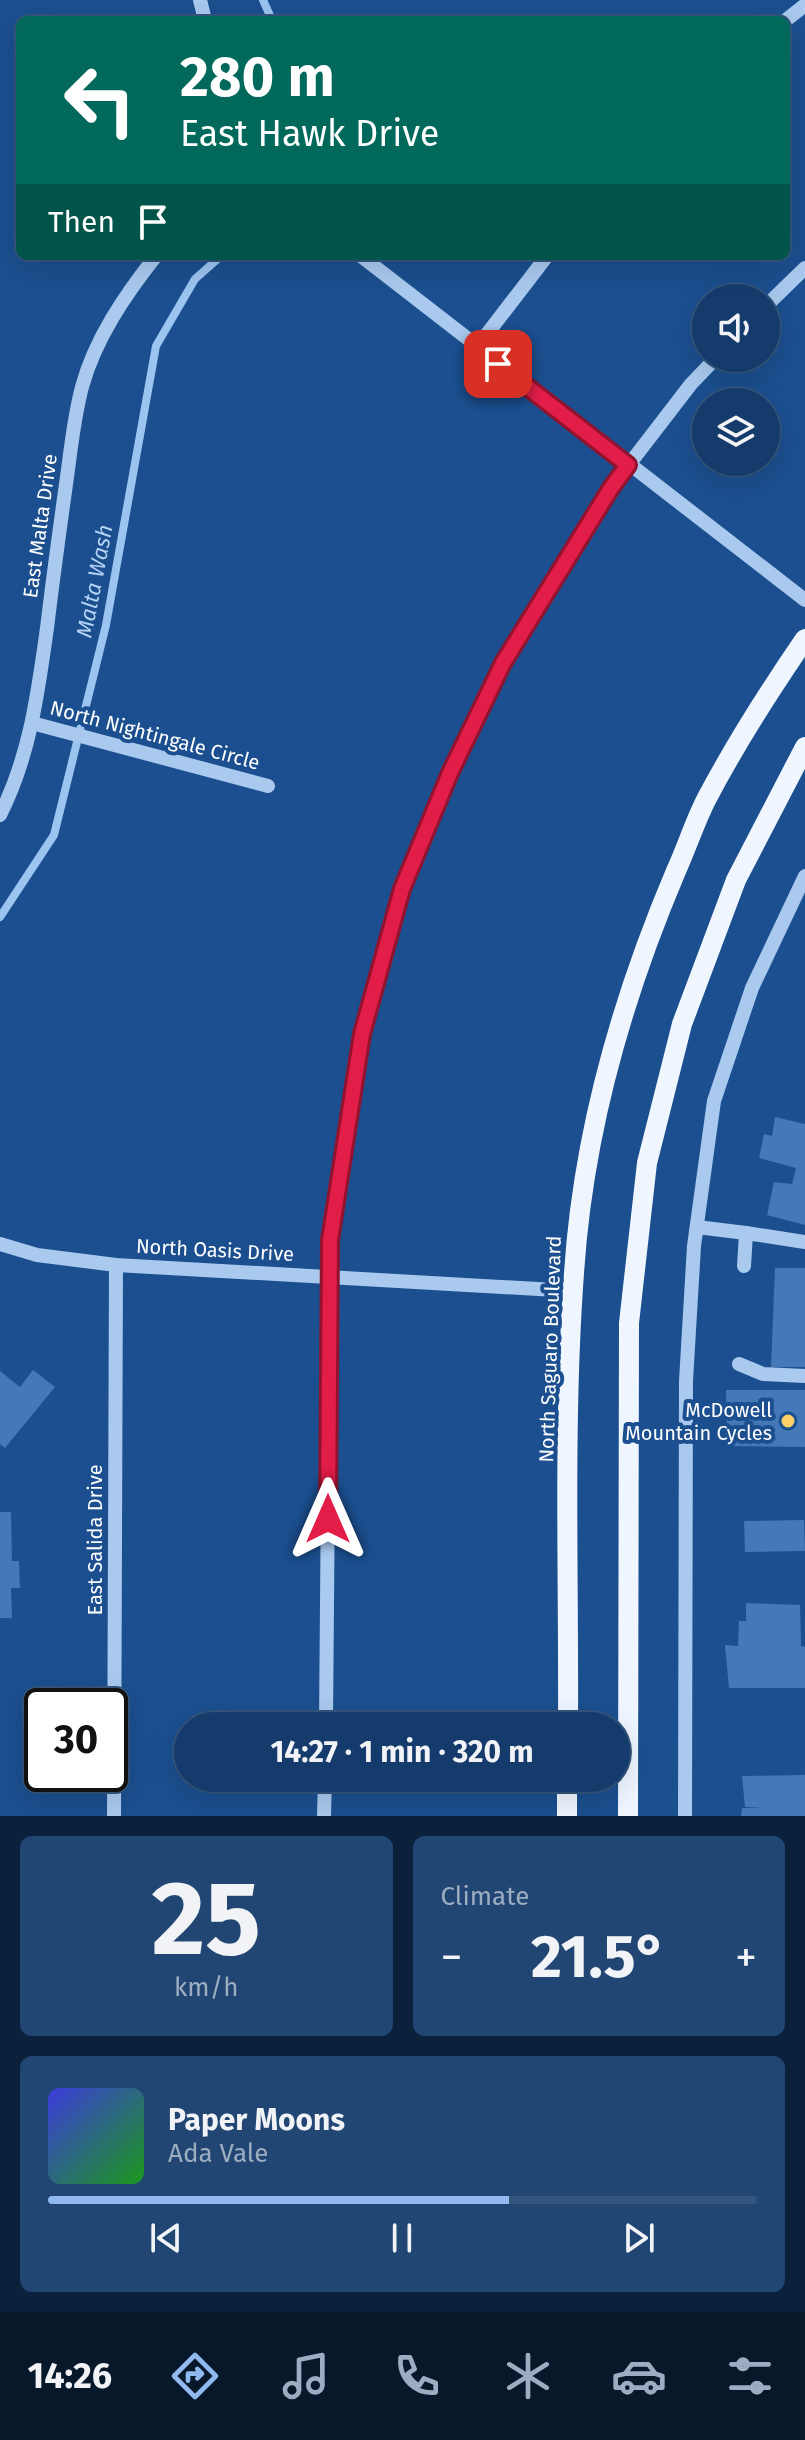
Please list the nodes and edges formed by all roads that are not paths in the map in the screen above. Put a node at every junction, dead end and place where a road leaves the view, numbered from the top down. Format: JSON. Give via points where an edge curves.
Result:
{"nodes":[{"id":1,"x":153,"y":260,"type":"edge"},
{"id":2,"x":366,"y":260,"type":"edge"},
{"id":3,"x":544,"y":260,"type":"edge"},
{"id":4,"x":805,"y":268,"type":"edge"},
{"id":5,"x":780,"y":292,"type":"edge"},
{"id":6,"x":477,"y":347,"type":"junction"},
{"id":7,"x":703,"y":372,"type":"edge"},
{"id":8,"x":628,"y":465,"type":"junction"},
{"id":9,"x":805,"y":600,"type":"edge"},
{"id":10,"x":805,"y":639,"type":"edge"},
{"id":11,"x":32,"y":723,"type":"junction"},
{"id":12,"x":805,"y":747,"type":"edge"},
{"id":13,"x":268,"y":786,"type":"dead end"},
{"id":14,"x":0,"y":815,"type":"edge"},
{"id":15,"x":805,"y":876,"type":"edge"},
{"id":16,"x":697,"y":1227,"type":"junction"},
{"id":17,"x":746,"y":1233,"type":"junction"},
{"id":18,"x":805,"y":1242,"type":"edge"},
{"id":19,"x":0,"y":1244,"type":"edge"},
{"id":20,"x":116,"y":1265,"type":"junction"},
{"id":21,"x":744,"y":1266,"type":"dead end"},
{"id":22,"x":329,"y":1276,"type":"junction"},
{"id":23,"x":573,"y":1291,"type":"junction"},
{"id":24,"x":739,"y":1364,"type":"dead end"},
{"id":25,"x":805,"y":1376,"type":"edge"},
{"id":26,"x":326,"y":1712,"type":"edge"},
{"id":27,"x":568,"y":1712,"type":"edge"},
{"id":28,"x":325,"y":1792,"type":"edge"},
{"id":29,"x":567,"y":1792,"type":"edge"},
{"id":30,"x":114,"y":1816,"type":"edge"},
{"id":31,"x":324,"y":1816,"type":"edge"},
{"id":32,"x":567,"y":1816,"type":"edge"},
{"id":33,"x":628,"y":1816,"type":"edge"},
{"id":34,"x":685,"y":1816,"type":"edge"}],
"edges":[{"from":1,"to":11,"type":"street","name":"East Malta Drive","via":[[127,293],[82,386]]},
{"from":2,"to":6,"type":"street"},
{"from":3,"to":6,"type":"street"},
{"from":4,"to":5,"type":"street"},
{"from":6,"to":8,"type":"street"},
{"from":7,"to":8,"type":"street"},
{"from":8,"to":9,"type":"street"},
{"from":8,"to":22,"type":"street","via":[[503,663],[402,889],[362,1034]]},
{"from":10,"to":23,"type":"main road","name":"North Saguaro Boulevard","via":[[706,800],[648,937],[604,1079],[584,1184]]},
{"from":11,"to":13,"type":"street","name":"North Nightingale Circle"},
{"from":11,"to":14,"type":"street","name":"East Malta Drive","via":[[13,790]]},
{"from":12,"to":33,"type":"main road","via":[[736,880],[682,1024],[647,1163],[629,1323]]},
{"from":15,"to":16,"type":"street","via":[[752,988],[714,1101]]},
{"from":16,"to":17,"type":"street"},
{"from":16,"to":34,"type":"street","via":[[686,1381]]},
{"from":17,"to":18,"type":"street"},
{"from":17,"to":21,"type":"street"},
{"from":19,"to":20,"type":"street","name":"North Oasis Drive","via":[[37,1255]]},
{"from":20,"to":22,"type":"street","name":"North Oasis Drive"},
{"from":20,"to":30,"type":"street","name":"East Salida Drive"},
{"from":22,"to":23,"type":"street","name":"North Oasis Drive"},
{"from":22,"to":26,"type":"street"},
{"from":23,"to":27,"type":"main road","name":"North Saguaro Boulevard"},
{"from":24,"to":25,"type":"street","via":[[763,1374]]},
{"from":28,"to":31,"type":"street"},
{"from":29,"to":32,"type":"main road"}]}
